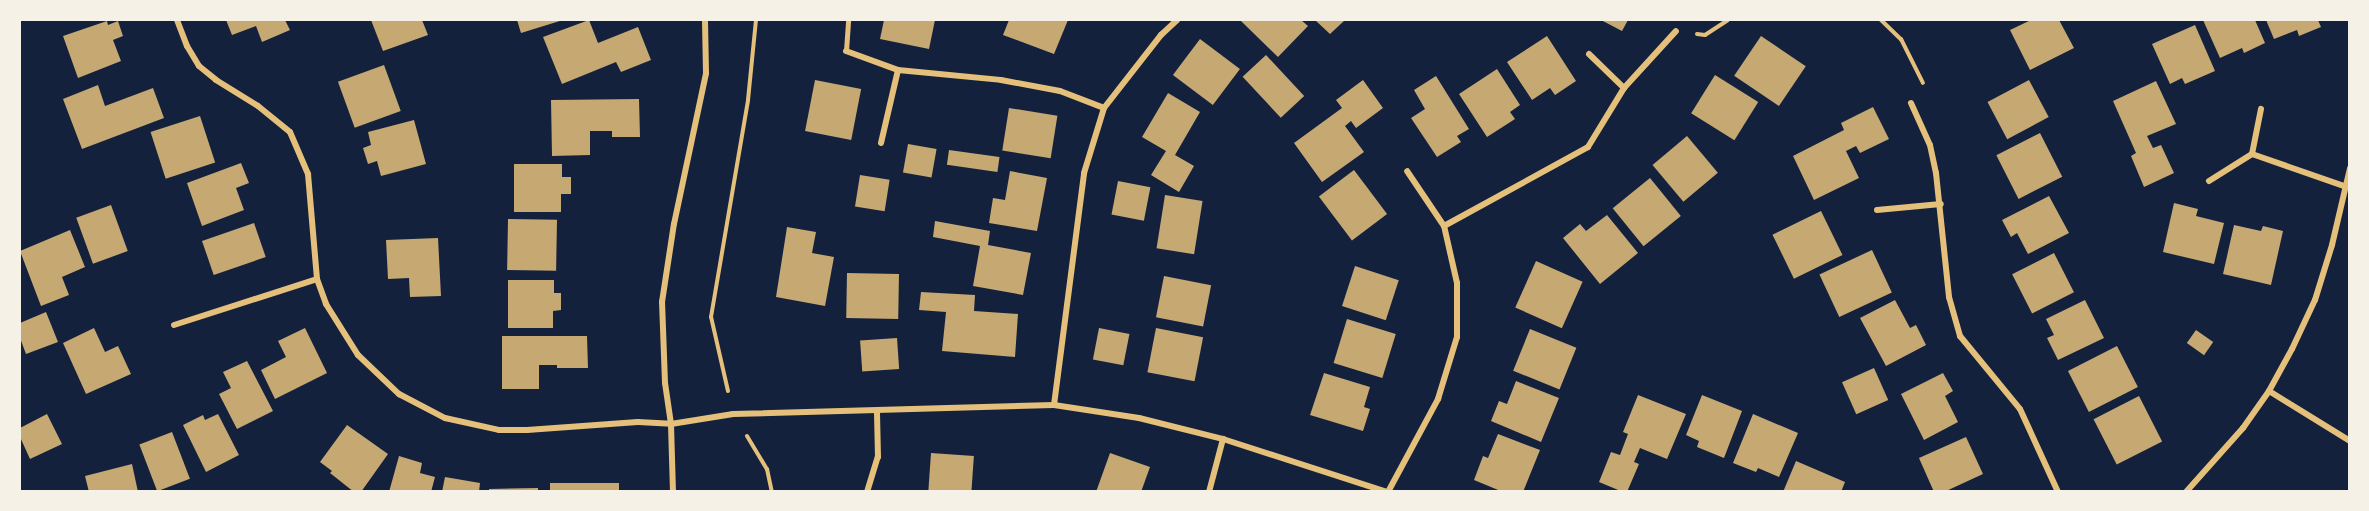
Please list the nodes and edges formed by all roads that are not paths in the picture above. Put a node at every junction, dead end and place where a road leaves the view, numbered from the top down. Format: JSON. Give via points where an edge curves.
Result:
{"nodes":[{"id":1,"x":177,"y":20,"type":"edge"},
{"id":2,"x":705,"y":20,"type":"edge"},
{"id":3,"x":848,"y":20,"type":"edge"},
{"id":4,"x":1177,"y":20,"type":"edge"},
{"id":5,"x":1676,"y":31,"type":"road end"},
{"id":6,"x":846,"y":51,"type":"joint"},
{"id":7,"x":1589,"y":54,"type":"dead end"},
{"id":8,"x":898,"y":70,"type":"junction"},
{"id":9,"x":1624,"y":88,"type":"junction"},
{"id":10,"x":1911,"y":103,"type":"road end"},
{"id":11,"x":1104,"y":108,"type":"junction"},
{"id":12,"x":2261,"y":109,"type":"dead end"},
{"id":13,"x":881,"y":143,"type":"dead end"},
{"id":14,"x":2252,"y":154,"type":"junction"},
{"id":15,"x":2349,"y":168,"type":"edge"},
{"id":16,"x":1407,"y":171,"type":"dead end"},
{"id":17,"x":2209,"y":181,"type":"dead end"},
{"id":18,"x":2344,"y":186,"type":"junction"},
{"id":19,"x":1941,"y":204,"type":"junction"},
{"id":20,"x":1877,"y":210,"type":"dead end"},
{"id":21,"x":1444,"y":226,"type":"junction"},
{"id":22,"x":317,"y":279,"type":"junction"},
{"id":23,"x":174,"y":325,"type":"dead end"},
{"id":24,"x":2269,"y":391,"type":"junction"},
{"id":25,"x":1054,"y":405,"type":"junction"},
{"id":26,"x":877,"y":412,"type":"junction"},
{"id":27,"x":671,"y":424,"type":"junction"},
{"id":28,"x":1223,"y":439,"type":"junction"},
{"id":29,"x":2349,"y":441,"type":"edge"},
{"id":30,"x":673,"y":492,"type":"edge"},
{"id":31,"x":867,"y":492,"type":"edge"},
{"id":32,"x":1209,"y":492,"type":"edge"},
{"id":33,"x":1387,"y":492,"type":"edge"},
{"id":34,"x":2058,"y":492,"type":"edge"},
{"id":35,"x":2186,"y":492,"type":"edge"}],
"edges":[{"from":1,"to":22,"type":"street","via":[[199,66],[290,132],[308,174]]},
{"from":2,"to":27,"type":"street","via":[[706,73],[662,302]]},
{"from":3,"to":6,"type":"lane"},
{"from":4,"to":11,"type":"street","via":[[1161,34]]},
{"from":5,"to":9,"type":"street"},
{"from":6,"to":8,"type":"street"},
{"from":7,"to":9,"type":"street"},
{"from":8,"to":11,"type":"street","via":[[1001,80],[1060,91]]},
{"from":8,"to":13,"type":"street"},
{"from":9,"to":21,"type":"street","via":[[1588,147]]},
{"from":10,"to":19,"type":"street","via":[[1930,145]]},
{"from":11,"to":25,"type":"street","via":[[1084,173]]},
{"from":12,"to":14,"type":"street"},
{"from":14,"to":17,"type":"street"},
{"from":14,"to":18,"type":"street"},
{"from":15,"to":18,"type":"street"},
{"from":16,"to":21,"type":"street"},
{"from":18,"to":24,"type":"street","via":[[2315,300]]},
{"from":19,"to":20,"type":"street"},
{"from":19,"to":34,"type":"street","via":[[1948,297],[1960,336],[2020,409]]},
{"from":21,"to":33,"type":"street","via":[[1457,283],[1457,337],[1438,399]]},
{"from":22,"to":23,"type":"street"},
{"from":22,"to":27,"type":"street","via":[[343,332],[377,376],[399,394],[445,418],[499,430],[638,422]]},
{"from":24,"to":29,"type":"street"},
{"from":24,"to":35,"type":"street","via":[[2243,428]]},
{"from":25,"to":26,"type":"street"},
{"from":25,"to":28,"type":"street","via":[[1139,418]]},
{"from":26,"to":27,"type":"street","via":[[733,414]]},
{"from":26,"to":31,"type":"street","via":[[878,457]]},
{"from":27,"to":30,"type":"street"},
{"from":28,"to":32,"type":"street"},
{"from":28,"to":33,"type":"street"}]}
